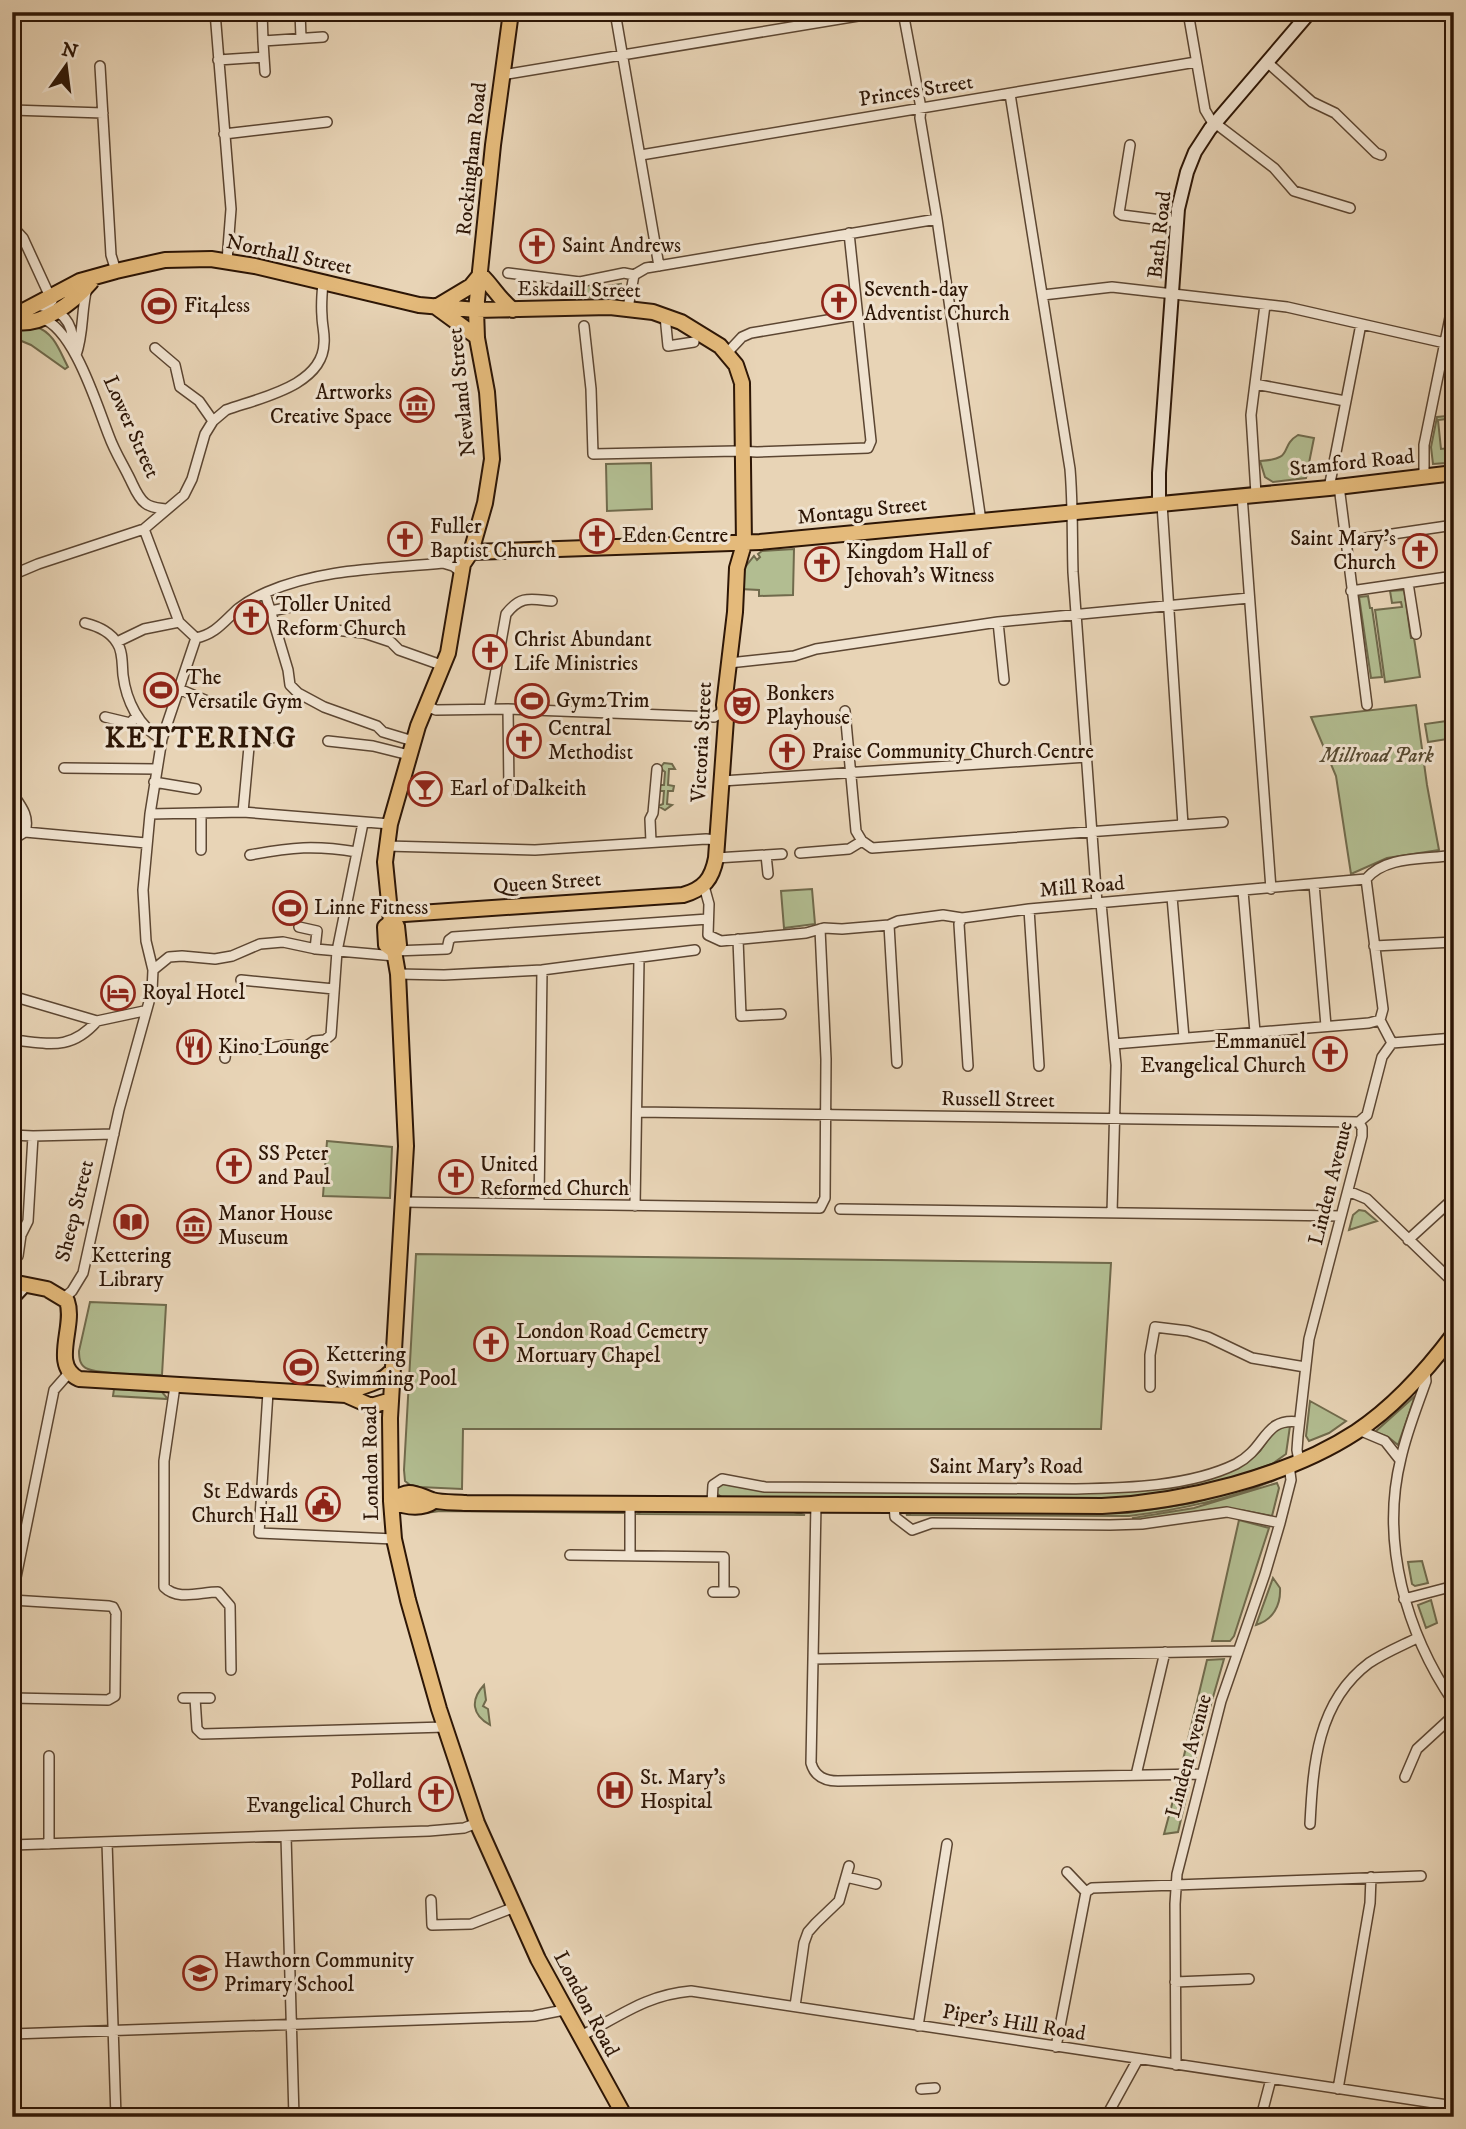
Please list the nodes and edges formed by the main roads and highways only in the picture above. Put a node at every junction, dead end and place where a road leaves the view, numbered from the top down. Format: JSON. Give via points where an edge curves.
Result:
{"nodes":[{"id":1,"x":512,"y":12,"type":"edge"},
{"id":2,"x":480,"y":274,"type":"junction"},
{"id":3,"x":436,"y":307,"type":"junction"},
{"id":4,"x":476,"y":310,"type":"junction"},
{"id":5,"x":513,"y":310,"type":"junction"},
{"id":6,"x":12,"y":319,"type":"edge"},
{"id":7,"x":477,"y":331,"type":"junction"},
{"id":8,"x":1453,"y":477,"type":"edge"},
{"id":9,"x":1249,"y":495,"type":"joint"},
{"id":10,"x":744,"y":544,"type":"junction"},
{"id":11,"x":477,"y":552,"type":"junction"},
{"id":12,"x":704,"y":886,"type":"joint"},
{"id":13,"x":391,"y":919,"type":"junction"},
{"id":14,"x":18,"y":1284,"type":"edge"},
{"id":15,"x":1454,"y":1334,"type":"edge"},
{"id":16,"x":392,"y":1371,"type":"junction"},
{"id":17,"x":349,"y":1393,"type":"junction"},
{"id":18,"x":391,"y":1400,"type":"junction"},
{"id":19,"x":371,"y":1406,"type":"junction"},
{"id":20,"x":390,"y":1424,"type":"junction"},
{"id":21,"x":391,"y":1501,"type":"junction"},
{"id":22,"x":625,"y":2117,"type":"edge"}],
"edges":[{"from":1,"to":2,"type":"main road","name":"Rockingham Road"},
{"from":2,"to":3,"type":"main road","via":[[471,286]]},
{"from":2,"to":4,"type":"main road","name":"Rockingham Road"},
{"from":2,"to":5,"type":"main road"},
{"from":3,"to":4,"type":"main road","name":"Northall Street"},
{"from":3,"to":6,"type":"main road","name":"Northall Street","via":[[202,258],[165,260],[91,282],[80,281],[48,311],[21,324]]},
{"from":3,"to":7,"type":"main road"},
{"from":4,"to":5,"type":"main road","name":"Eskdaill Street"},
{"from":4,"to":7,"type":"main road","name":"Newland Street"},
{"from":5,"to":10,"type":"main road","name":"Eskdaill Street","via":[[628,308],[665,316],[701,333],[727,353],[741,376]]},
{"from":7,"to":11,"type":"main road","name":"Newland Street","via":[[492,459]]},
{"from":8,"to":9,"type":"main road","name":"Stamford Road","via":[[1423,476]]},
{"from":9,"to":10,"type":"main road","name":"Montagu Street"},
{"from":10,"to":11,"type":"main road","name":"Montagu Street"},
{"from":10,"to":12,"type":"main road","name":"Victoria Street","via":[[737,568],[724,705],[716,858]]},
{"from":11,"to":13,"type":"main road","name":"Newland Street","via":[[463,564],[444,666],[411,748],[388,835]]},
{"from":12,"to":13,"type":"main road","name":"Queen Street","via":[[683,895]]},
{"from":13,"to":16,"type":"main road","name":"London Road","via":[[385,927],[386,945],[394,953],[398,974],[406,1146]]},
{"from":14,"to":17,"type":"main road","via":[[47,1289],[64,1298],[69,1310],[64,1360],[69,1373],[79,1379]]},
{"from":15,"to":21,"type":"main road","name":"Saint Mary's Road","via":[[1425,1371],[1359,1430],[1294,1463],[1198,1493],[1129,1504],[434,1501],[407,1492]]},
{"from":16,"to":17,"type":"main road","via":[[382,1382]]},
{"from":16,"to":18,"type":"main road","name":"London Road"},
{"from":17,"to":18,"type":"main road","via":[[369,1392]]},
{"from":17,"to":19,"type":"main road"},
{"from":18,"to":19,"type":"main road"},
{"from":18,"to":20,"type":"main road","name":"London Road"},
{"from":19,"to":20,"type":"main road"},
{"from":20,"to":21,"type":"main road","name":"London Road"},
{"from":21,"to":22,"type":"main road","name":"London Road","via":[[408,1600],[477,1823],[564,2010]]}]}
